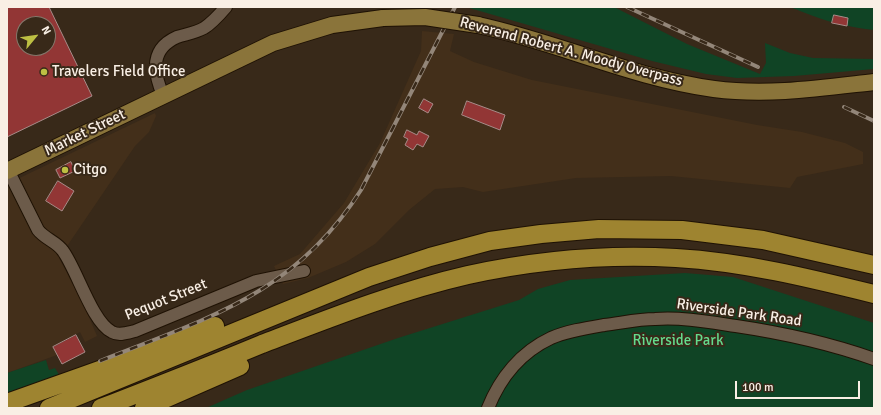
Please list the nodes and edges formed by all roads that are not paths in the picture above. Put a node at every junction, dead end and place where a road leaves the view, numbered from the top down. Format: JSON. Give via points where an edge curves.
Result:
{"nodes":[{"id":1,"x":226,"y":7,"type":"edge"},
{"id":2,"x":874,"y":82,"type":"edge"},
{"id":3,"x":163,"y":95,"type":"junction"},
{"id":4,"x":8,"y":170,"type":"edge"},
{"id":5,"x":410,"y":263,"type":"junction"},
{"id":6,"x":874,"y":265,"type":"edge"},
{"id":7,"x":304,"y":271,"type":"dead end"},
{"id":8,"x":874,"y":294,"type":"edge"},
{"id":9,"x":314,"y":324,"type":"junction"},
{"id":10,"x":874,"y":359,"type":"edge"},
{"id":11,"x":7,"y":402,"type":"edge"},
{"id":12,"x":150,"y":406,"type":"edge"},
{"id":13,"x":49,"y":408,"type":"edge"},
{"id":14,"x":102,"y":408,"type":"edge"},
{"id":15,"x":488,"y":408,"type":"edge"}],
"edges":[{"from":1,"to":3,"type":"street","via":[[204,28],[175,38],[162,48],[155,71]]},
{"from":2,"to":3,"type":"main road","name":"Reverend Robert A. Moody Overpass","bridge":true,"via":[[780,92],[714,89],[660,77],[478,25],[425,17],[383,18],[337,24],[291,36],[238,58]]},
{"from":3,"to":4,"type":"main road","name":"Market Street"},
{"from":4,"to":7,"type":"street","name":"Pequot Street","via":[[38,230],[63,251],[100,321],[117,334],[135,331],[258,280]]},
{"from":5,"to":6,"type":"highway","via":[[476,244],[512,238],[570,231],[636,229],[690,231],[756,239]]},
{"from":5,"to":11,"type":"highway","via":[[363,269],[125,361]]},
{"from":5,"to":13,"type":"highway","via":[[343,287]]},
{"from":8,"to":9,"type":"highway","via":[[778,271],[733,264],[678,258],[605,257],[543,262],[469,275],[399,294]]},
{"from":9,"to":12,"type":"highway","via":[[268,354]]},
{"from":9,"to":14,"type":"highway"},
{"from":10,"to":15,"type":"street","name":"Riverside Park Road","via":[[821,342],[742,327],[684,319],[642,320],[579,330],[547,340],[512,367],[497,388]]}]}
